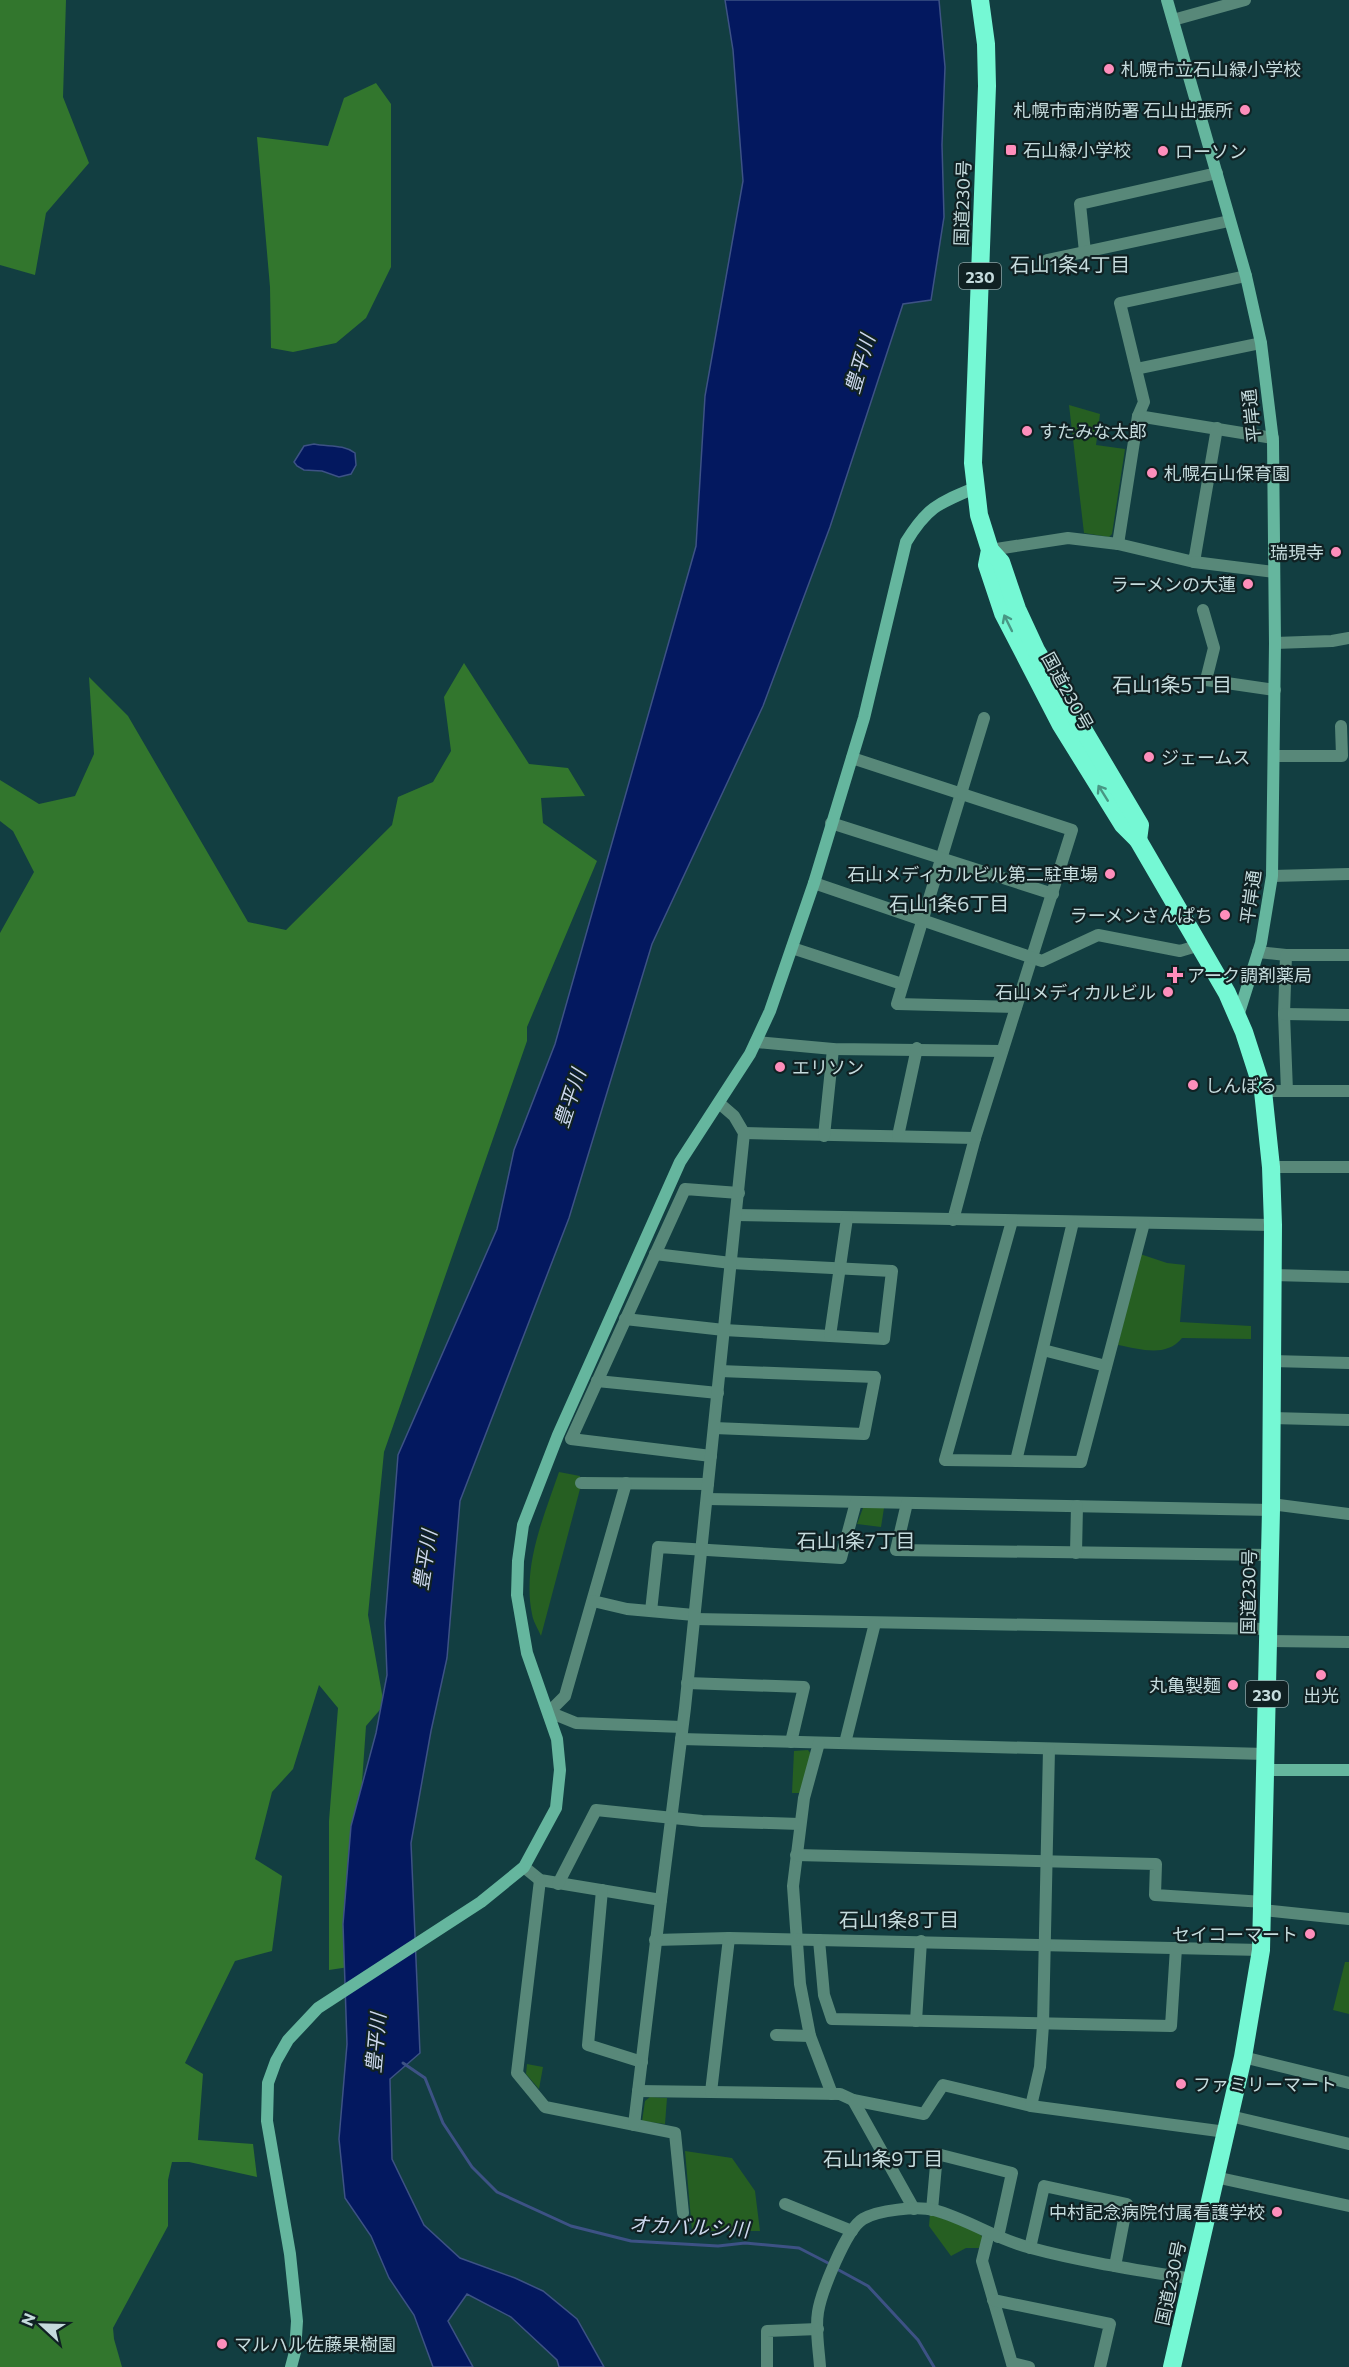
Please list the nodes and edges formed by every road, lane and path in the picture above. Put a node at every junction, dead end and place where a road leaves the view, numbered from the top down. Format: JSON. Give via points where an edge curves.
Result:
{"nodes":[{"id":1,"x":980,"y":0,"type":"edge"},
{"id":2,"x":1167,"y":0,"type":"edge"},
{"id":3,"x":1245,"y":0,"type":"edge"},
{"id":4,"x":1173,"y":20,"type":"junction"},
{"id":5,"x":1216,"y":173,"type":"junction"},
{"id":6,"x":1229,"y":221,"type":"junction"},
{"id":7,"x":1085,"y":252,"type":"junction"},
{"id":8,"x":1047,"y":260,"type":"dead end"},
{"id":9,"x":1246,"y":276,"type":"junction"},
{"id":10,"x":1261,"y":343,"type":"junction"},
{"id":11,"x":1136,"y":369,"type":"junction"},
{"id":12,"x":1138,"y":416,"type":"junction"},
{"id":13,"x":1217,"y":428,"type":"junction"},
{"id":14,"x":1273,"y":438,"type":"junction"},
{"id":15,"x":977,"y":487,"type":"junction"},
{"id":16,"x":1118,"y":544,"type":"junction"},
{"id":17,"x":990,"y":550,"type":"junction"},
{"id":18,"x":1194,"y":562,"type":"junction"},
{"id":19,"x":1274,"y":572,"type":"junction"},
{"id":20,"x":1203,"y":610,"type":"dead end"},
{"id":21,"x":1349,"y":638,"type":"edge"},
{"id":22,"x":1275,"y":643,"type":"junction"},
{"id":23,"x":1275,"y":690,"type":"junction"},
{"id":24,"x":984,"y":718,"type":"dead end"},
{"id":25,"x":1341,"y":726,"type":"dead end"},
{"id":26,"x":1274,"y":756,"type":"junction"},
{"id":27,"x":1345,"y":756,"type":"edge"},
{"id":28,"x":852,"y":758,"type":"junction"},
{"id":29,"x":961,"y":793,"type":"junction"},
{"id":30,"x":831,"y":823,"type":"junction"},
{"id":31,"x":941,"y":859,"type":"junction"},
{"id":32,"x":1349,"y":874,"type":"edge"},
{"id":33,"x":1272,"y":876,"type":"junction"},
{"id":34,"x":814,"y":883,"type":"junction"},
{"id":35,"x":1053,"y":894,"type":"junction"},
{"id":36,"x":923,"y":922,"type":"junction"},
{"id":37,"x":1200,"y":945,"type":"junction"},
{"id":38,"x":792,"y":948,"type":"junction"},
{"id":39,"x":1258,"y":952,"type":"junction"},
{"id":40,"x":1286,"y":955,"type":"junction"},
{"id":41,"x":1349,"y":955,"type":"edge"},
{"id":42,"x":1032,"y":958,"type":"junction"},
{"id":43,"x":902,"y":984,"type":"junction"},
{"id":44,"x":1016,"y":1006,"type":"junction"},
{"id":45,"x":1284,"y":1014,"type":"junction"},
{"id":46,"x":1349,"y":1015,"type":"edge"},
{"id":47,"x":1238,"y":1016,"type":"junction"},
{"id":48,"x":756,"y":1042,"type":"junction"},
{"id":49,"x":917,"y":1048,"type":"junction"},
{"id":50,"x":832,"y":1049,"type":"junction"},
{"id":51,"x":1002,"y":1051,"type":"junction"},
{"id":52,"x":1263,"y":1091,"type":"junction"},
{"id":53,"x":1287,"y":1091,"type":"junction"},
{"id":54,"x":1349,"y":1091,"type":"edge"},
{"id":55,"x":719,"y":1103,"type":"junction"},
{"id":56,"x":744,"y":1133,"type":"junction"},
{"id":57,"x":824,"y":1136,"type":"junction"},
{"id":58,"x":898,"y":1136,"type":"junction"},
{"id":59,"x":975,"y":1138,"type":"junction"},
{"id":60,"x":1271,"y":1167,"type":"junction"},
{"id":61,"x":1349,"y":1167,"type":"edge"},
{"id":62,"x":739,"y":1193,"type":"junction"},
{"id":63,"x":736,"y":1215,"type":"junction"},
{"id":64,"x":847,"y":1218,"type":"junction"},
{"id":65,"x":953,"y":1220,"type":"junction"},
{"id":66,"x":1012,"y":1221,"type":"junction"},
{"id":67,"x":1073,"y":1222,"type":"junction"},
{"id":68,"x":1144,"y":1224,"type":"junction"},
{"id":69,"x":1273,"y":1225,"type":"junction"},
{"id":70,"x":655,"y":1254,"type":"junction"},
{"id":71,"x":731,"y":1263,"type":"junction"},
{"id":72,"x":839,"y":1268,"type":"junction"},
{"id":73,"x":1273,"y":1275,"type":"junction"},
{"id":74,"x":1349,"y":1276,"type":"edge"},
{"id":75,"x":625,"y":1320,"type":"junction"},
{"id":76,"x":724,"y":1330,"type":"junction"},
{"id":77,"x":830,"y":1336,"type":"junction"},
{"id":78,"x":1043,"y":1350,"type":"junction"},
{"id":79,"x":1272,"y":1361,"type":"junction"},
{"id":80,"x":1349,"y":1363,"type":"edge"},
{"id":81,"x":1106,"y":1366,"type":"junction"},
{"id":82,"x":720,"y":1371,"type":"junction"},
{"id":83,"x":597,"y":1382,"type":"junction"},
{"id":84,"x":718,"y":1393,"type":"junction"},
{"id":85,"x":1272,"y":1418,"type":"junction"},
{"id":86,"x":1349,"y":1420,"type":"edge"},
{"id":87,"x":714,"y":1428,"type":"junction"},
{"id":88,"x":711,"y":1456,"type":"junction"},
{"id":89,"x":1016,"y":1461,"type":"junction"},
{"id":90,"x":581,"y":1483,"type":"dead end"},
{"id":91,"x":626,"y":1483,"type":"junction"},
{"id":92,"x":708,"y":1484,"type":"junction"},
{"id":93,"x":707,"y":1499,"type":"junction"},
{"id":94,"x":856,"y":1502,"type":"junction"},
{"id":95,"x":907,"y":1503,"type":"junction"},
{"id":96,"x":1077,"y":1506,"type":"junction"},
{"id":97,"x":1271,"y":1507,"type":"junction"},
{"id":98,"x":1349,"y":1514,"type":"edge"},
{"id":99,"x":701,"y":1550,"type":"junction"},
{"id":100,"x":1076,"y":1553,"type":"junction"},
{"id":101,"x":1270,"y":1556,"type":"junction"},
{"id":102,"x":592,"y":1601,"type":"junction"},
{"id":103,"x":651,"y":1611,"type":"junction"},
{"id":104,"x":694,"y":1617,"type":"junction"},
{"id":105,"x":875,"y":1623,"type":"junction"},
{"id":106,"x":1268,"y":1635,"type":"junction"},
{"id":107,"x":1349,"y":1642,"type":"edge"},
{"id":108,"x":687,"y":1683,"type":"junction"},
{"id":109,"x":549,"y":1712,"type":"junction"},
{"id":110,"x":682,"y":1733,"type":"junction"},
{"id":111,"x":791,"y":1742,"type":"junction"},
{"id":112,"x":819,"y":1743,"type":"junction"},
{"id":113,"x":845,"y":1743,"type":"junction"},
{"id":114,"x":1049,"y":1749,"type":"junction"},
{"id":115,"x":1266,"y":1762,"type":"junction"},
{"id":116,"x":1349,"y":1770,"type":"edge"},
{"id":117,"x":670,"y":1818,"type":"junction"},
{"id":118,"x":800,"y":1824,"type":"junction"},
{"id":119,"x":796,"y":1855,"type":"junction"},
{"id":120,"x":1046,"y":1862,"type":"junction"},
{"id":121,"x":524,"y":1867,"type":"junction"},
{"id":122,"x":540,"y":1880,"type":"junction"},
{"id":123,"x":558,"y":1884,"type":"junction"},
{"id":124,"x":602,"y":1890,"type":"junction"},
{"id":125,"x":661,"y":1900,"type":"junction"},
{"id":126,"x":1264,"y":1906,"type":"junction"},
{"id":127,"x":1349,"y":1919,"type":"edge"},
{"id":128,"x":729,"y":1938,"type":"junction"},
{"id":129,"x":796,"y":1939,"type":"junction"},
{"id":130,"x":655,"y":1940,"type":"junction"},
{"id":131,"x":819,"y":1940,"type":"junction"},
{"id":132,"x":921,"y":1941,"type":"junction"},
{"id":133,"x":1044,"y":1944,"type":"junction"},
{"id":134,"x":1176,"y":1948,"type":"junction"},
{"id":135,"x":1261,"y":1950,"type":"junction"},
{"id":136,"x":916,"y":2021,"type":"junction"},
{"id":137,"x":1043,"y":2025,"type":"junction"},
{"id":138,"x":776,"y":2036,"type":"dead end"},
{"id":139,"x":810,"y":2036,"type":"junction"},
{"id":140,"x":1243,"y":2057,"type":"junction"},
{"id":141,"x":642,"y":2062,"type":"junction"},
{"id":142,"x":1349,"y":2083,"type":"edge"},
{"id":143,"x":638,"y":2091,"type":"junction"},
{"id":144,"x":711,"y":2092,"type":"junction"},
{"id":145,"x":832,"y":2094,"type":"junction"},
{"id":146,"x":853,"y":2100,"type":"junction"},
{"id":147,"x":1031,"y":2106,"type":"junction"},
{"id":148,"x":1228,"y":2124,"type":"junction"},
{"id":149,"x":634,"y":2125,"type":"junction"},
{"id":150,"x":1349,"y":2144,"type":"edge"},
{"id":151,"x":1215,"y":2176,"type":"junction"},
{"id":152,"x":785,"y":2204,"type":"dead end"},
{"id":153,"x":1349,"y":2206,"type":"edge"},
{"id":154,"x":914,"y":2209,"type":"junction"},
{"id":155,"x":933,"y":2210,"type":"junction"},
{"id":156,"x":683,"y":2213,"type":"dead end"},
{"id":157,"x":852,"y":2231,"type":"junction"},
{"id":158,"x":994,"y":2235,"type":"junction"},
{"id":159,"x":1030,"y":2248,"type":"junction"},
{"id":160,"x":1115,"y":2266,"type":"junction"},
{"id":161,"x":1192,"y":2280,"type":"junction"},
{"id":162,"x":993,"y":2300,"type":"junction"},
{"id":163,"x":818,"y":2329,"type":"junction"},
{"id":164,"x":1013,"y":2365,"type":"edge"},
{"id":165,"x":291,"y":2367,"type":"edge"},
{"id":166,"x":767,"y":2367,"type":"edge"},
{"id":167,"x":820,"y":2367,"type":"edge"},
{"id":168,"x":1029,"y":2367,"type":"edge"},
{"id":169,"x":1100,"y":2367,"type":"edge"},
{"id":170,"x":1172,"y":2367,"type":"edge"}],
"edges":[{"from":1,"to":15,"type":"highway","name":"国道230号","number":"230","via":[[987,86],[973,463]]},
{"from":2,"to":4,"type":"street","name":"平岸通"},
{"from":3,"to":4,"type":"street"},
{"from":4,"to":5,"type":"street","name":"平岸通"},
{"from":5,"to":6,"type":"street","name":"平岸通"},
{"from":5,"to":7,"type":"street","via":[[1080,204]]},
{"from":6,"to":7,"type":"street"},
{"from":6,"to":9,"type":"street","name":"平岸通"},
{"from":7,"to":8,"type":"street"},
{"from":9,"to":10,"type":"street","name":"平岸通"},
{"from":9,"to":11,"type":"street","via":[[1120,303]]},
{"from":10,"to":11,"type":"street"},
{"from":10,"to":14,"type":"street","name":"平岸通"},
{"from":11,"to":12,"type":"street","via":[[1144,402]]},
{"from":12,"to":13,"type":"street"},
{"from":12,"to":16,"type":"street"},
{"from":13,"to":14,"type":"street"},
{"from":13,"to":18,"type":"street"},
{"from":14,"to":19,"type":"street","name":"平岸通"},
{"from":15,"to":17,"type":"highway","name":"国道230号","number":"230","via":[[979,515]]},
{"from":15,"to":28,"type":"street","via":[[930,509],[906,542]]},
{"from":16,"to":17,"type":"street","via":[[1068,538]]},
{"from":16,"to":18,"type":"street"},
{"from":17,"to":37,"type":"highway","name":"国道230号","number":"230","via":[[987,565],[1026,660],[1061,725],[1123,825],[1138,840]]},
{"from":18,"to":19,"type":"street"},
{"from":19,"to":22,"type":"street","name":"平岸通"},
{"from":20,"to":23,"type":"street","via":[[1214,648],[1206,680]]},
{"from":21,"to":22,"type":"street"},
{"from":22,"to":23,"type":"street","name":"平岸通"},
{"from":23,"to":26,"type":"street","name":"平岸通"},
{"from":24,"to":29,"type":"street"},
{"from":25,"to":27,"type":"street"},
{"from":26,"to":27,"type":"street"},
{"from":26,"to":33,"type":"street","name":"平岸通"},
{"from":28,"to":29,"type":"street"},
{"from":28,"to":30,"type":"street"},
{"from":29,"to":31,"type":"street"},
{"from":29,"to":35,"type":"street","via":[[1072,830]]},
{"from":30,"to":31,"type":"street"},
{"from":30,"to":34,"type":"street"},
{"from":31,"to":35,"type":"street"},
{"from":31,"to":36,"type":"street"},
{"from":32,"to":33,"type":"street"},
{"from":33,"to":39,"type":"street","name":"平岸通"},
{"from":34,"to":36,"type":"street"},
{"from":34,"to":38,"type":"street"},
{"from":35,"to":42,"type":"street"},
{"from":36,"to":42,"type":"street"},
{"from":36,"to":43,"type":"street"},
{"from":37,"to":42,"type":"street","via":[[1180,951],[1098,935],[1042,961]]},
{"from":37,"to":47,"type":"highway","name":"国道230号","number":"230"},
{"from":38,"to":43,"type":"street"},
{"from":38,"to":48,"type":"street"},
{"from":39,"to":40,"type":"street"},
{"from":39,"to":47,"type":"street","name":"平岸通"},
{"from":40,"to":41,"type":"street"},
{"from":40,"to":45,"type":"street"},
{"from":42,"to":44,"type":"street"},
{"from":43,"to":44,"type":"street","via":[[897,1004]]},
{"from":44,"to":51,"type":"street"},
{"from":45,"to":46,"type":"street"},
{"from":45,"to":53,"type":"street"},
{"from":47,"to":52,"type":"highway","name":"国道230号","number":"230"},
{"from":48,"to":50,"type":"street"},
{"from":48,"to":55,"type":"street"},
{"from":49,"to":50,"type":"street"},
{"from":49,"to":51,"type":"street"},
{"from":49,"to":58,"type":"street"},
{"from":50,"to":57,"type":"street"},
{"from":51,"to":59,"type":"street"},
{"from":52,"to":53,"type":"street"},
{"from":52,"to":60,"type":"highway","name":"国道230号","number":"230"},
{"from":53,"to":54,"type":"street"},
{"from":55,"to":56,"type":"street","via":[[734,1116]]},
{"from":55,"to":109,"type":"street","via":[[680,1162],[558,1435],[524,1525],[517,1595],[527,1653]]},
{"from":56,"to":57,"type":"street"},
{"from":56,"to":62,"type":"street"},
{"from":57,"to":58,"type":"street"},
{"from":58,"to":59,"type":"street"},
{"from":59,"to":65,"type":"street"},
{"from":60,"to":61,"type":"street"},
{"from":60,"to":69,"type":"highway","name":"国道230号","number":"230"},
{"from":62,"to":63,"type":"street"},
{"from":62,"to":70,"type":"street","via":[[685,1189]]},
{"from":63,"to":64,"type":"street"},
{"from":63,"to":71,"type":"street"},
{"from":64,"to":65,"type":"street"},
{"from":64,"to":72,"type":"street"},
{"from":65,"to":66,"type":"street"},
{"from":66,"to":67,"type":"street"},
{"from":66,"to":89,"type":"street","via":[[945,1460]]},
{"from":67,"to":68,"type":"street"},
{"from":67,"to":78,"type":"street"},
{"from":68,"to":69,"type":"street"},
{"from":68,"to":81,"type":"street"},
{"from":69,"to":73,"type":"highway","name":"国道230号","number":"230"},
{"from":70,"to":71,"type":"street"},
{"from":70,"to":75,"type":"street"},
{"from":71,"to":72,"type":"street"},
{"from":71,"to":76,"type":"street"},
{"from":72,"to":77,"type":"street"},
{"from":72,"to":77,"type":"street","via":[[892,1271],[884,1339]]},
{"from":73,"to":74,"type":"street"},
{"from":73,"to":79,"type":"highway","name":"国道230号","number":"230"},
{"from":75,"to":76,"type":"street"},
{"from":75,"to":83,"type":"street"},
{"from":76,"to":77,"type":"street"},
{"from":76,"to":82,"type":"street"},
{"from":78,"to":81,"type":"street"},
{"from":78,"to":89,"type":"street"},
{"from":79,"to":80,"type":"street"},
{"from":79,"to":85,"type":"highway","name":"国道230号","number":"230"},
{"from":81,"to":89,"type":"street","via":[[1080,1462]]},
{"from":82,"to":84,"type":"street"},
{"from":82,"to":87,"type":"street","via":[[875,1377],[864,1434]]},
{"from":83,"to":84,"type":"street"},
{"from":83,"to":88,"type":"street","via":[[571,1439]]},
{"from":84,"to":87,"type":"street"},
{"from":85,"to":86,"type":"street"},
{"from":85,"to":97,"type":"highway","name":"国道230号","number":"230"},
{"from":87,"to":88,"type":"street"},
{"from":88,"to":92,"type":"street"},
{"from":90,"to":91,"type":"street"},
{"from":91,"to":92,"type":"street"},
{"from":91,"to":102,"type":"street"},
{"from":92,"to":93,"type":"street"},
{"from":93,"to":94,"type":"street"},
{"from":93,"to":99,"type":"street"},
{"from":94,"to":95,"type":"street"},
{"from":94,"to":99,"type":"street","via":[[841,1558]]},
{"from":95,"to":96,"type":"street"},
{"from":95,"to":100,"type":"street","via":[[896,1550]]},
{"from":96,"to":97,"type":"street"},
{"from":96,"to":100,"type":"street"},
{"from":97,"to":98,"type":"street"},
{"from":97,"to":101,"type":"highway","name":"国道230号","number":"230"},
{"from":99,"to":103,"type":"street","via":[[658,1547]]},
{"from":99,"to":104,"type":"street"},
{"from":100,"to":101,"type":"street"},
{"from":101,"to":106,"type":"highway","name":"国道230号","number":"230"},
{"from":102,"to":103,"type":"street"},
{"from":102,"to":109,"type":"street","via":[[565,1695]]},
{"from":103,"to":104,"type":"street"},
{"from":104,"to":105,"type":"street"},
{"from":104,"to":108,"type":"street"},
{"from":105,"to":106,"type":"street"},
{"from":105,"to":113,"type":"street"},
{"from":106,"to":107,"type":"street"},
{"from":106,"to":115,"type":"highway","name":"国道230号","number":"230"},
{"from":108,"to":110,"type":"street"},
{"from":108,"to":111,"type":"street","via":[[804,1687]]},
{"from":109,"to":110,"type":"street","via":[[576,1722]]},
{"from":109,"to":121,"type":"street","via":[[561,1770],[559,1790],[556,1808]]},
{"from":110,"to":111,"type":"street"},
{"from":110,"to":117,"type":"street"},
{"from":111,"to":112,"type":"street"},
{"from":112,"to":113,"type":"street"},
{"from":112,"to":118,"type":"street"},
{"from":113,"to":114,"type":"street"},
{"from":114,"to":115,"type":"street"},
{"from":114,"to":120,"type":"street"},
{"from":115,"to":116,"type":"street"},
{"from":115,"to":126,"type":"highway","name":"国道230号","number":"230"},
{"from":117,"to":118,"type":"street"},
{"from":117,"to":123,"type":"street","via":[[596,1810]]},
{"from":117,"to":125,"type":"street"},
{"from":118,"to":119,"type":"street"},
{"from":119,"to":120,"type":"street"},
{"from":119,"to":129,"type":"street"},
{"from":120,"to":126,"type":"street","via":[[1156,1864],[1155,1895]]},
{"from":120,"to":133,"type":"street"},
{"from":121,"to":122,"type":"street"},
{"from":121,"to":165,"type":"street","via":[[482,1902],[327,2002],[288,2040],[276,2061],[268,2083],[267,2121],[297,2320]]},
{"from":122,"to":123,"type":"street"},
{"from":122,"to":149,"type":"street","via":[[517,2073],[545,2107]]},
{"from":123,"to":124,"type":"street"},
{"from":124,"to":125,"type":"street"},
{"from":124,"to":141,"type":"street","via":[[588,2045]]},
{"from":125,"to":130,"type":"street"},
{"from":126,"to":127,"type":"street"},
{"from":126,"to":135,"type":"highway","name":"国道230号","number":"230"},
{"from":128,"to":129,"type":"street"},
{"from":128,"to":130,"type":"street"},
{"from":128,"to":144,"type":"street"},
{"from":129,"to":131,"type":"street"},
{"from":129,"to":139,"type":"street"},
{"from":130,"to":141,"type":"street"},
{"from":131,"to":132,"type":"street"},
{"from":131,"to":136,"type":"street","via":[[824,1995],[832,2019]]},
{"from":132,"to":133,"type":"street"},
{"from":132,"to":136,"type":"street"},
{"from":133,"to":134,"type":"street"},
{"from":133,"to":137,"type":"street"},
{"from":134,"to":135,"type":"street"},
{"from":134,"to":137,"type":"street","via":[[1171,2026]]},
{"from":135,"to":140,"type":"highway","name":"国道230号","number":"230"},
{"from":136,"to":137,"type":"street"},
{"from":137,"to":147,"type":"street","via":[[1040,2067]]},
{"from":138,"to":139,"type":"street"},
{"from":139,"to":145,"type":"street"},
{"from":140,"to":142,"type":"street"},
{"from":140,"to":148,"type":"highway","name":"国道230号","number":"230"},
{"from":141,"to":143,"type":"street"},
{"from":143,"to":144,"type":"street"},
{"from":143,"to":149,"type":"street"},
{"from":144,"to":145,"type":"street"},
{"from":145,"to":146,"type":"street"},
{"from":146,"to":147,"type":"street","via":[[924,2114],[943,2085]]},
{"from":146,"to":154,"type":"street"},
{"from":147,"to":148,"type":"street"},
{"from":148,"to":150,"type":"street"},
{"from":148,"to":151,"type":"highway","name":"国道230号","number":"230"},
{"from":149,"to":156,"type":"street","via":[[675,2133]]},
{"from":151,"to":153,"type":"street"},
{"from":151,"to":161,"type":"highway","name":"国道230号","number":"230"},
{"from":152,"to":157,"type":"street"},
{"from":154,"to":155,"type":"street"},
{"from":154,"to":157,"type":"street","via":[[877,2214],[863,2219]]},
{"from":155,"to":158,"type":"street"},
{"from":155,"to":158,"type":"street","via":[[937,2154],[1012,2173]]},
{"from":157,"to":163,"type":"street","via":[[823,2290]]},
{"from":158,"to":159,"type":"street"},
{"from":158,"to":162,"type":"street","via":[[982,2261]]},
{"from":159,"to":160,"type":"street"},
{"from":159,"to":160,"type":"street","via":[[1044,2186],[1127,2204]]},
{"from":160,"to":161,"type":"street"},
{"from":161,"to":170,"type":"highway","name":"国道230号","number":"230"},
{"from":162,"to":164,"type":"street"},
{"from":162,"to":169,"type":"street","via":[[1110,2324]]},
{"from":163,"to":166,"type":"street","via":[[766,2331]]},
{"from":163,"to":167,"type":"street"},
{"from":164,"to":168,"type":"street"}]}
